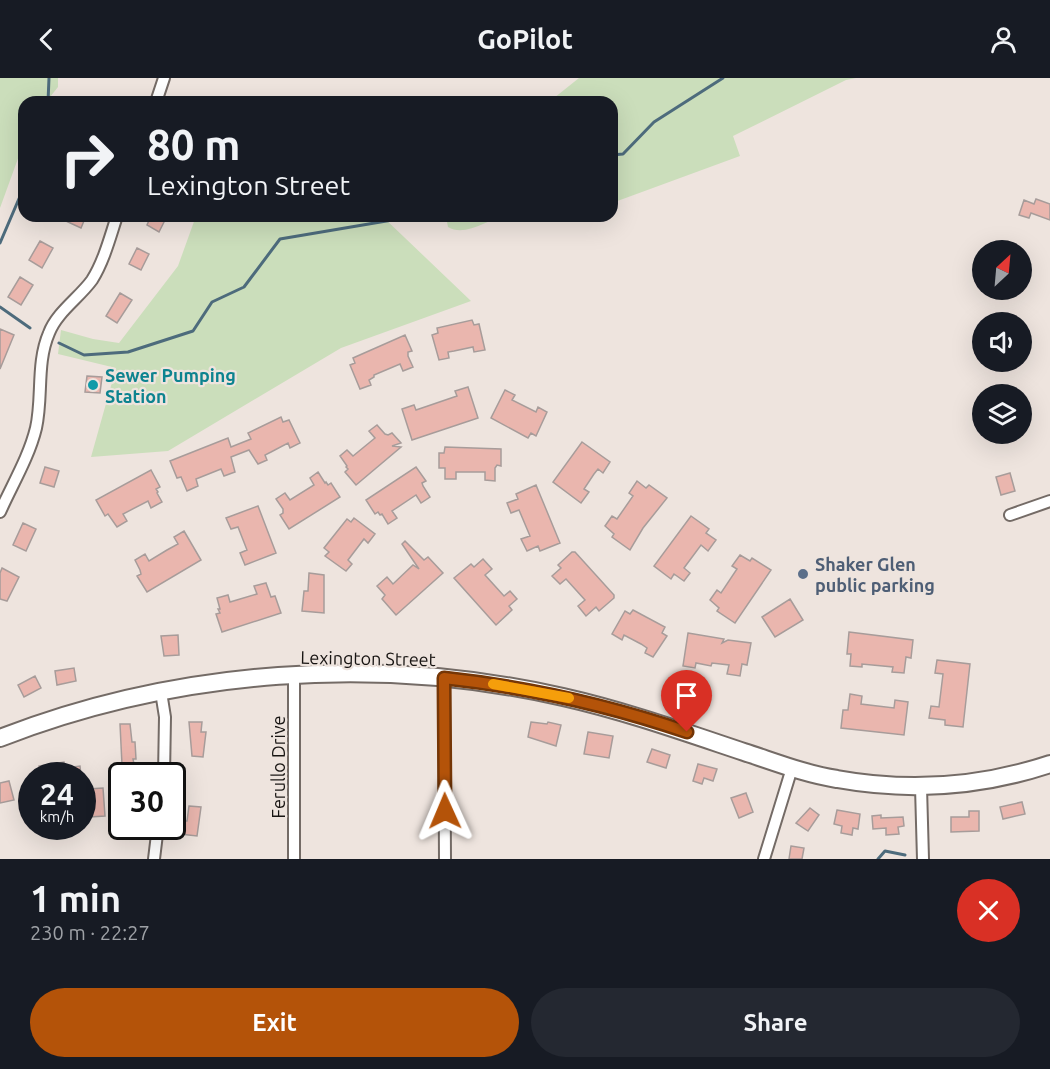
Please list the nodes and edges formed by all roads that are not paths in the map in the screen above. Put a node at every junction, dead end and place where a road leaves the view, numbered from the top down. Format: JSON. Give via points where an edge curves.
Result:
{"nodes":[{"id":1,"x":164,"y":78,"type":"edge"},
{"id":2,"x":158,"y":96,"type":"edge"},
{"id":3,"x":115,"y":222,"type":"edge"},
{"id":4,"x":1050,"y":501,"type":"edge"},
{"id":5,"x":0,"y":512,"type":"edge"},
{"id":6,"x":1010,"y":515,"type":"dead end"},
{"id":7,"x":294,"y":675,"type":"junction"},
{"id":8,"x":444,"y":678,"type":"junction"},
{"id":9,"x":161,"y":692,"type":"junction"},
{"id":10,"x":0,"y":738,"type":"edge"},
{"id":11,"x":164,"y":762,"type":"edge"},
{"id":12,"x":1050,"y":764,"type":"edge"},
{"id":13,"x":792,"y":768,"type":"junction"},
{"id":14,"x":921,"y":787,"type":"junction"},
{"id":15,"x":156,"y":840,"type":"edge"},
{"id":16,"x":154,"y":859,"type":"edge"},
{"id":17,"x":294,"y":859,"type":"edge"},
{"id":18,"x":445,"y":859,"type":"edge"},
{"id":19,"x":764,"y":859,"type":"edge"},
{"id":20,"x":923,"y":859,"type":"edge"}],
"edges":[{"from":1,"to":2,"type":"street"},
{"from":3,"to":5,"type":"street","via":[[96,272],[48,333],[35,429]]},
{"from":4,"to":6,"type":"street"},
{"from":7,"to":8,"type":"main road","name":"Lexington Street"},
{"from":7,"to":9,"type":"main road","name":"Lexington Street"},
{"from":7,"to":17,"type":"street","name":"Ferullo Drive"},
{"from":8,"to":13,"type":"main road","name":"Lexington Street","via":[[523,689],[595,705]]},
{"from":8,"to":18,"type":"street"},
{"from":9,"to":10,"type":"main road","name":"Lexington Street","via":[[92,708]]},
{"from":9,"to":11,"type":"street"},
{"from":12,"to":14,"type":"main road","name":"Lexington Street","via":[[989,780]]},
{"from":13,"to":14,"type":"main road","name":"Lexington Street","via":[[855,782]]},
{"from":13,"to":19,"type":"street"},
{"from":14,"to":20,"type":"street"},
{"from":15,"to":16,"type":"street"}]}
